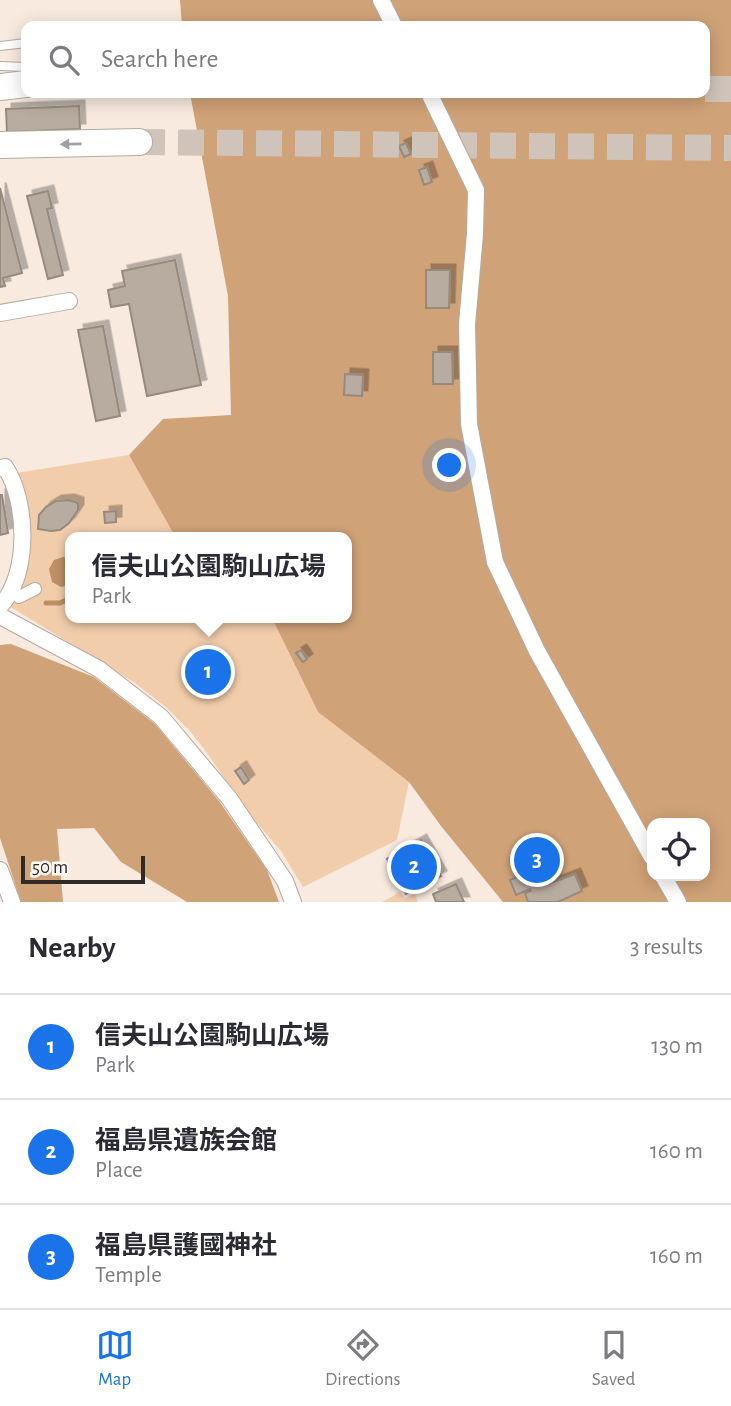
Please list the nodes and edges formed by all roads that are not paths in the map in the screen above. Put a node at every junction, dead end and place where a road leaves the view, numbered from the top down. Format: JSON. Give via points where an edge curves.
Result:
{"nodes":[{"id":1,"x":381,"y":0,"type":"edge"},
{"id":2,"x":392,"y":21,"type":"edge"},
{"id":3,"x":21,"y":44,"type":"edge"},
{"id":4,"x":0,"y":46,"type":"edge"},
{"id":5,"x":0,"y":66,"type":"edge"},
{"id":6,"x":21,"y":67,"type":"edge"},
{"id":7,"x":21,"y":85,"type":"edge"},
{"id":8,"x":0,"y":87,"type":"edge"},
{"id":9,"x":431,"y":98,"type":"edge"},
{"id":10,"x":139,"y":142,"type":"tunnel mouth"},
{"id":11,"x":0,"y":145,"type":"edge"},
{"id":12,"x":69,"y":302,"type":"dead end"},
{"id":13,"x":0,"y":313,"type":"edge"},
{"id":14,"x":0,"y":468,"type":"edge"},
{"id":15,"x":35,"y":589,"type":"dead end"},
{"id":16,"x":19,"y":597,"type":"dead end"},
{"id":17,"x":0,"y":606,"type":"edge"},
{"id":18,"x":0,"y":616,"type":"edge"},
{"id":19,"x":647,"y":848,"type":"edge"},
{"id":20,"x":0,"y":870,"type":"edge"},
{"id":21,"x":666,"y":881,"type":"edge"},
{"id":22,"x":12,"y":902,"type":"edge"},
{"id":23,"x":293,"y":902,"type":"edge"},
{"id":24,"x":678,"y":902,"type":"edge"}],
"edges":[{"from":1,"to":2,"type":"street"},
{"from":3,"to":4,"type":"lane"},
{"from":5,"to":6,"type":"lane"},
{"from":7,"to":8,"type":"highway"},
{"from":9,"to":19,"type":"street","via":[[476,190],[467,324],[469,424],[495,562],[537,651]]},
{"from":10,"to":11,"type":"highway","one_way":true},
{"from":12,"to":13,"type":"street"},
{"from":14,"to":17,"type":"street","via":[[10,474],[17,494],[24,539],[17,573]]},
{"from":15,"to":16,"type":"street"},
{"from":18,"to":23,"type":"street","via":[[99,669],[161,717],[229,798],[285,881]]},
{"from":20,"to":22,"type":"street"},
{"from":21,"to":24,"type":"street"}]}
